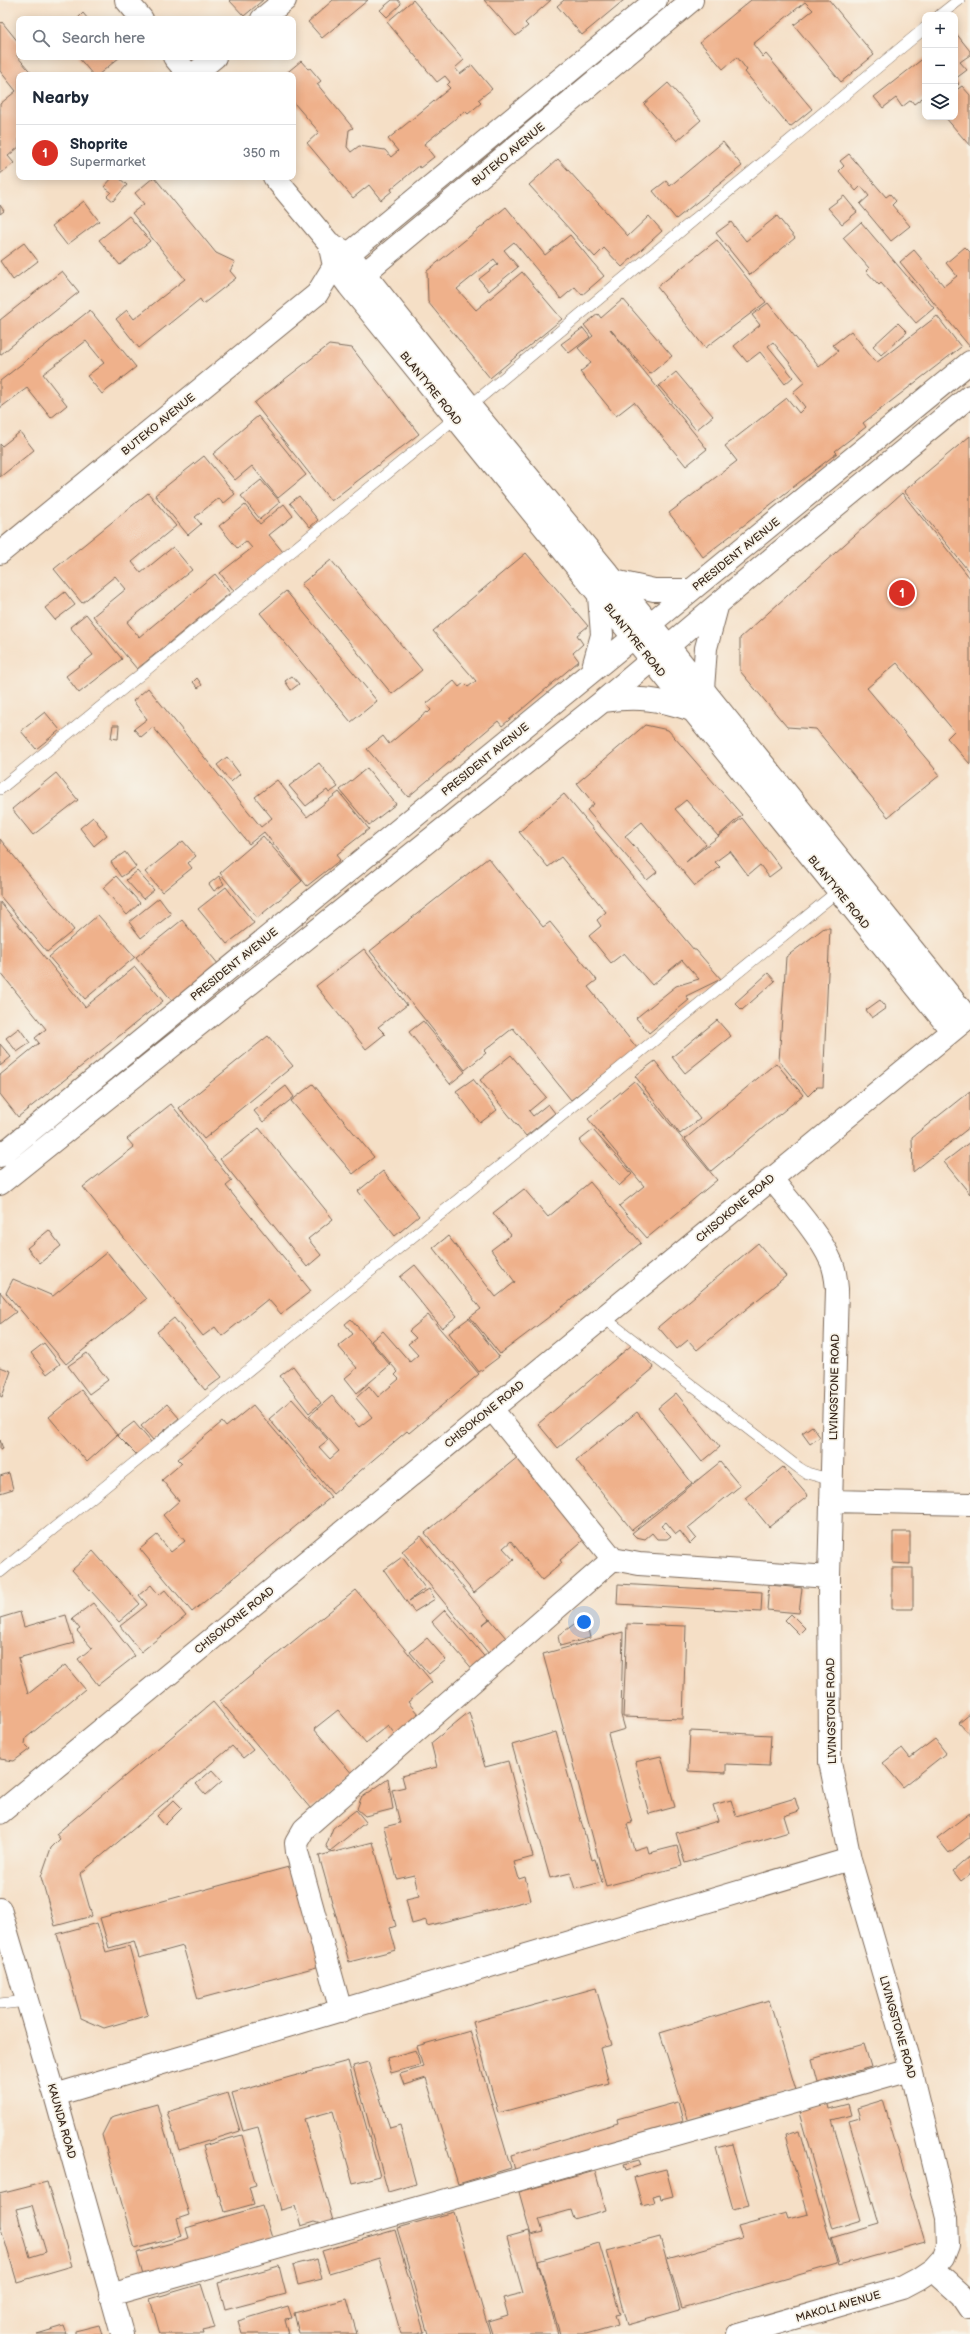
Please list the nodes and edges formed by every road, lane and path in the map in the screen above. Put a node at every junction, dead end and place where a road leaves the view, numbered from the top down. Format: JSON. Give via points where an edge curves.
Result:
{"nodes":[{"id":1,"x":126,"y":0,"type":"edge"},
{"id":2,"x":285,"y":0,"type":"edge"},
{"id":3,"x":656,"y":0,"type":"edge"},
{"id":4,"x":692,"y":0,"type":"edge"},
{"id":5,"x":959,"y":0,"type":"edge"},
{"id":6,"x":944,"y":12,"type":"edge"},
{"id":7,"x":139,"y":16,"type":"edge"},
{"id":8,"x":266,"y":16,"type":"edge"},
{"id":9,"x":625,"y":26,"type":"junction"},
{"id":10,"x":922,"y":30,"type":"edge"},
{"id":11,"x":640,"y":43,"type":"junction"},
{"id":12,"x":176,"y":60,"type":"edge"},
{"id":13,"x":211,"y":60,"type":"edge"},
{"id":14,"x":186,"y":72,"type":"edge"},
{"id":15,"x":197,"y":72,"type":"edge"},
{"id":16,"x":276,"y":180,"type":"edge"},
{"id":17,"x":341,"y":260,"type":"junction"},
{"id":18,"x":357,"y":280,"type":"junction"},
{"id":19,"x":317,"y":294,"type":"junction"},
{"id":20,"x":970,"y":362,"type":"edge"},
{"id":21,"x":970,"y":396,"type":"edge"},
{"id":22,"x":462,"y":412,"type":"junction"},
{"id":23,"x":0,"y":553,"type":"edge"},
{"id":24,"x":606,"y":588,"type":"junction"},
{"id":25,"x":691,"y":590,"type":"junction"},
{"id":26,"x":717,"y":607,"type":"junction"},
{"id":27,"x":641,"y":631,"type":"junction"},
{"id":28,"x":669,"y":647,"type":"junction"},
{"id":29,"x":652,"y":661,"type":"junction"},
{"id":30,"x":592,"y":671,"type":"junction"},
{"id":31,"x":703,"y":689,"type":"junction"},
{"id":32,"x":603,"y":701,"type":"junction"},
{"id":33,"x":692,"y":710,"type":"junction"},
{"id":34,"x":0,"y":789,"type":"edge"},
{"id":35,"x":838,"y":891,"type":"junction"},
{"id":36,"x":969,"y":1017,"type":"edge"},
{"id":37,"x":952,"y":1031,"type":"junction"},
{"id":38,"x":0,"y":1156,"type":"edge"},
{"id":39,"x":771,"y":1178,"type":"junction"},
{"id":40,"x":0,"y":1184,"type":"edge"},
{"id":41,"x":603,"y":1316,"type":"junction"},
{"id":42,"x":491,"y":1408,"type":"junction"},
{"id":43,"x":832,"y":1480,"type":"junction"},
{"id":44,"x":831,"y":1501,"type":"junction"},
{"id":45,"x":970,"y":1504,"type":"edge"},
{"id":46,"x":613,"y":1559,"type":"junction"},
{"id":47,"x":0,"y":1572,"type":"edge"},
{"id":48,"x":829,"y":1577,"type":"junction"},
{"id":49,"x":0,"y":1812,"type":"edge"},
{"id":50,"x":850,"y":1859,"type":"junction"},
{"id":51,"x":0,"y":1909,"type":"edge"},
{"id":52,"x":27,"y":2001,"type":"junction"},
{"id":53,"x":0,"y":2004,"type":"edge"},
{"id":54,"x":341,"y":2011,"type":"junction"},
{"id":55,"x":911,"y":2069,"type":"junction"},
{"id":56,"x":55,"y":2095,"type":"junction"},
{"id":57,"x":933,"y":2269,"type":"junction"},
{"id":58,"x":110,"y":2295,"type":"junction"},
{"id":59,"x":970,"y":2306,"type":"edge"},
{"id":60,"x":122,"y":2334,"type":"edge"},
{"id":61,"x":739,"y":2334,"type":"edge"}],
"edges":[{"from":1,"to":7,"type":"street"},
{"from":2,"to":8,"type":"street"},
{"from":3,"to":9,"type":"street","name":"BUTEKO AVENUE"},
{"from":4,"to":11,"type":"street","name":"BUTEKO AVENUE"},
{"from":5,"to":6,"type":"lane"},
{"from":9,"to":11,"type":"street"},
{"from":9,"to":17,"type":"street","name":"BUTEKO AVENUE"},
{"from":10,"to":22,"type":"lane"},
{"from":11,"to":18,"type":"street","name":"BUTEKO AVENUE"},
{"from":12,"to":14,"type":"street"},
{"from":13,"to":15,"type":"street"},
{"from":16,"to":17,"type":"street","name":"BLANTYRE ROAD"},
{"from":17,"to":18,"type":"street","name":"BLANTYRE ROAD"},
{"from":17,"to":19,"type":"street","name":"BUTEKO AVENUE"},
{"from":18,"to":19,"type":"street","name":"BUTEKO AVENUE"},
{"from":18,"to":22,"type":"street","name":"BLANTYRE ROAD"},
{"from":19,"to":23,"type":"street","name":"BUTEKO AVENUE"},
{"from":20,"to":25,"type":"street","name":"PRESIDENT AVENUE"},
{"from":21,"to":26,"type":"street","via":[[782,550]]},
{"from":22,"to":24,"type":"street","name":"BLANTYRE ROAD"},
{"from":22,"to":34,"type":"lane"},
{"from":24,"to":25,"type":"street"},
{"from":24,"to":27,"type":"street","name":"BLANTYRE ROAD"},
{"from":24,"to":30,"type":"street","via":[[602,635]]},
{"from":25,"to":27,"type":"street","name":"PRESIDENT AVENUE"},
{"from":26,"to":28,"type":"street"},
{"from":26,"to":31,"type":"street","via":[[706,648]]},
{"from":27,"to":28,"type":"street","name":"BLANTYRE ROAD"},
{"from":27,"to":29,"type":"street","name":"BLANTYRE ROAD"},
{"from":27,"to":30,"type":"street","name":"PRESIDENT AVENUE"},
{"from":28,"to":29,"type":"street"},
{"from":28,"to":31,"type":"street","name":"BLANTYRE ROAD"},
{"from":29,"to":32,"type":"street"},
{"from":29,"to":33,"type":"street","name":"BLANTYRE ROAD"},
{"from":30,"to":38,"type":"street","name":"PRESIDENT AVENUE"},
{"from":31,"to":36,"type":"street","name":"BLANTYRE ROAD"},
{"from":32,"to":33,"type":"street","via":[[645,697]]},
{"from":32,"to":40,"type":"street"},
{"from":33,"to":35,"type":"street","name":"BLANTYRE ROAD"},
{"from":35,"to":37,"type":"street","name":"BLANTYRE ROAD"},
{"from":35,"to":47,"type":"lane"},
{"from":36,"to":37,"type":"street","name":"CHISOKONE ROAD"},
{"from":37,"to":39,"type":"street","name":"CHISOKONE ROAD"},
{"from":39,"to":41,"type":"street","name":"CHISOKONE ROAD"},
{"from":39,"to":43,"type":"street","name":"LIVINGSTONE ROAD","via":[[821,1244],[835,1274]]},
{"from":41,"to":42,"type":"street","name":"CHISOKONE ROAD"},
{"from":41,"to":43,"type":"lane","via":[[799,1468]]},
{"from":42,"to":46,"type":"street"},
{"from":42,"to":49,"type":"street","name":"CHISOKONE ROAD"},
{"from":43,"to":44,"type":"street","name":"LIVINGSTONE ROAD"},
{"from":44,"to":45,"type":"street"},
{"from":44,"to":48,"type":"street","name":"LIVINGSTONE ROAD"},
{"from":46,"to":48,"type":"street","via":[[639,1564]]},
{"from":46,"to":54,"type":"street","via":[[299,1836],[297,1852]]},
{"from":48,"to":50,"type":"street","name":"LIVINGSTONE ROAD","via":[[830,1762]]},
{"from":50,"to":54,"type":"street"},
{"from":50,"to":55,"type":"street","name":"LIVINGSTONE ROAD"},
{"from":51,"to":52,"type":"street","name":"KAUNDA ROAD"},
{"from":52,"to":53,"type":"lane"},
{"from":52,"to":56,"type":"street","name":"KAUNDA ROAD"},
{"from":54,"to":56,"type":"street"},
{"from":55,"to":57,"type":"street","name":"LIVINGSTONE ROAD","via":[[947,2218],[948,2245],[943,2258]]},
{"from":55,"to":58,"type":"street"},
{"from":56,"to":58,"type":"street","name":"KAUNDA ROAD"},
{"from":57,"to":59,"type":"street","via":[[962,2295]]},
{"from":57,"to":61,"type":"street","name":"MAKOLI AVENUE","via":[[903,2287]]},
{"from":58,"to":60,"type":"street","name":"KAUNDA ROAD"}]}
